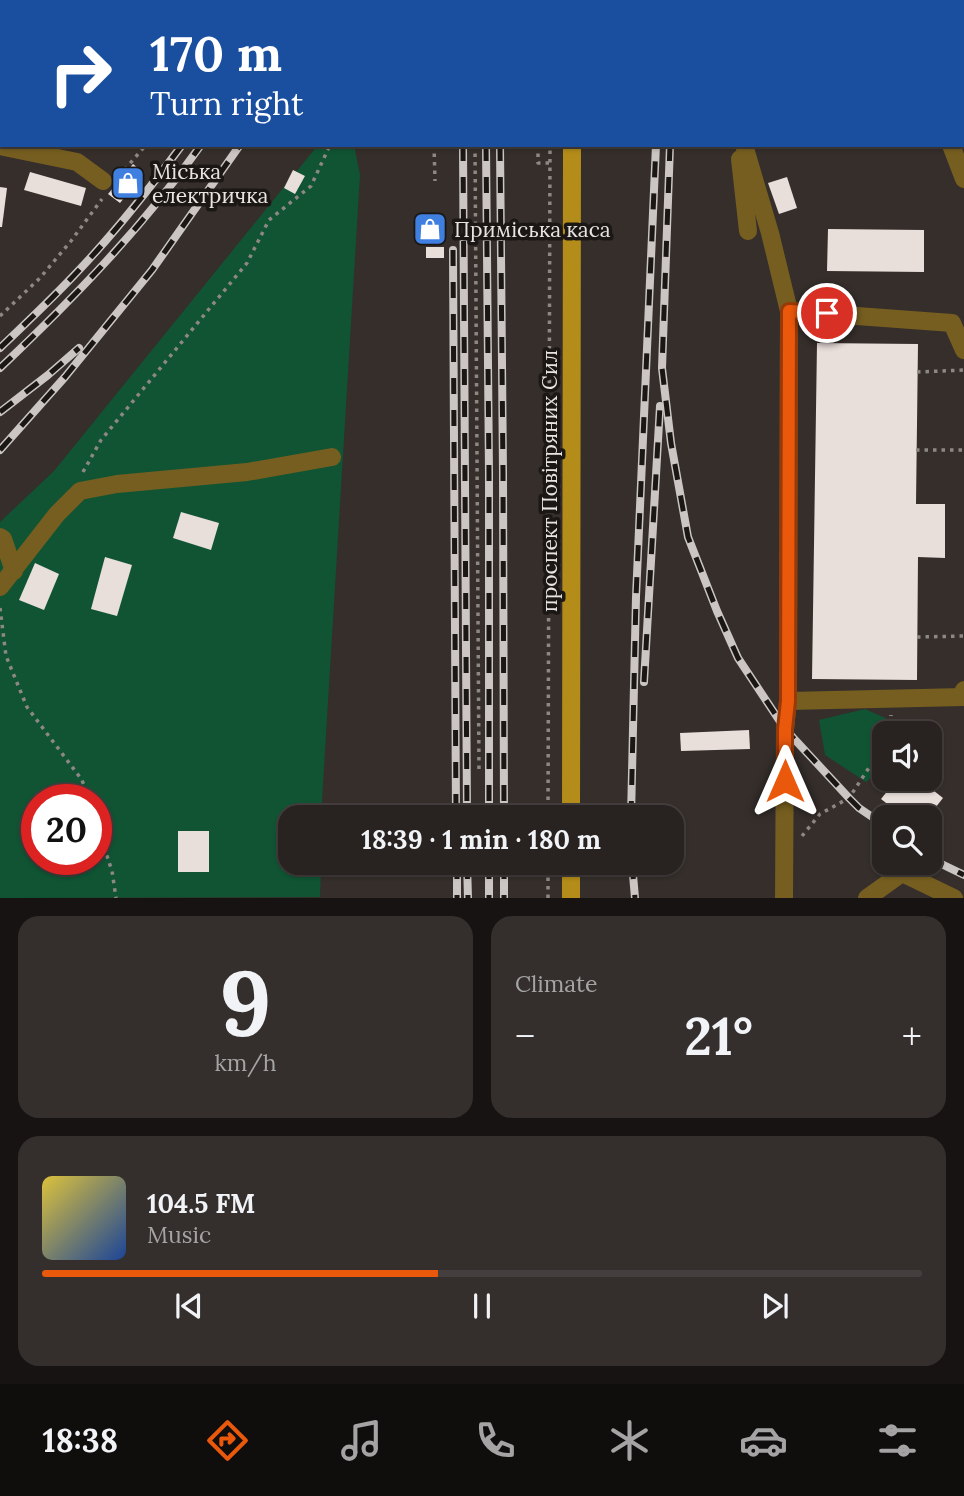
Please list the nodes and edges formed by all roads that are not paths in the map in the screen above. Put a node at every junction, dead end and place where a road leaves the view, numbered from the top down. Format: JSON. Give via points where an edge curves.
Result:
{"nodes":[{"id":1,"x":10,"y":147,"type":"edge"},
{"id":2,"x":572,"y":147,"type":"edge"},
{"id":3,"x":741,"y":147,"type":"edge"},
{"id":4,"x":742,"y":147,"type":"edge"},
{"id":5,"x":952,"y":147,"type":"edge"},
{"id":6,"x":77,"y":154,"type":"edge"},
{"id":7,"x":964,"y":179,"type":"edge"},
{"id":8,"x":108,"y":185,"type":"road end"},
{"id":9,"x":748,"y":231,"type":"dead end"},
{"id":10,"x":789,"y":311,"type":"junction"},
{"id":11,"x":964,"y":350,"type":"edge"},
{"id":12,"x":332,"y":457,"type":"dead end"},
{"id":13,"x":0,"y":537,"type":"edge"},
{"id":14,"x":13,"y":571,"type":"junction"},
{"id":15,"x":0,"y":587,"type":"edge"},
{"id":16,"x":964,"y":690,"type":"edge"},
{"id":17,"x":964,"y":696,"type":"edge"},
{"id":18,"x":788,"y":701,"type":"junction"},
{"id":19,"x":571,"y":805,"type":"edge"},
{"id":20,"x":571,"y":875,"type":"edge"},
{"id":21,"x":570,"y":898,"type":"edge"},
{"id":22,"x":784,"y":898,"type":"edge"},
{"id":23,"x":867,"y":898,"type":"edge"},
{"id":24,"x":954,"y":898,"type":"edge"}],
"edges":[{"from":1,"to":6,"type":"street"},
{"from":2,"to":19,"type":"main road","name":"проспект Повітряних Сил"},
{"from":3,"to":9,"type":"street"},
{"from":4,"to":10,"type":"street","via":[[764,211]]},
{"from":5,"to":7,"type":"street"},
{"from":6,"to":8,"type":"street"},
{"from":10,"to":11,"type":"street","via":[[952,323]]},
{"from":10,"to":18,"type":"street"},
{"from":12,"to":14,"type":"street","via":[[247,472],[80,491]]},
{"from":13,"to":14,"type":"street"},
{"from":14,"to":15,"type":"street"},
{"from":16,"to":17,"type":"street"},
{"from":17,"to":18,"type":"street"},
{"from":18,"to":22,"type":"street"},
{"from":20,"to":21,"type":"main road"},
{"from":23,"to":24,"type":"street","via":[[902,873]]}]}
